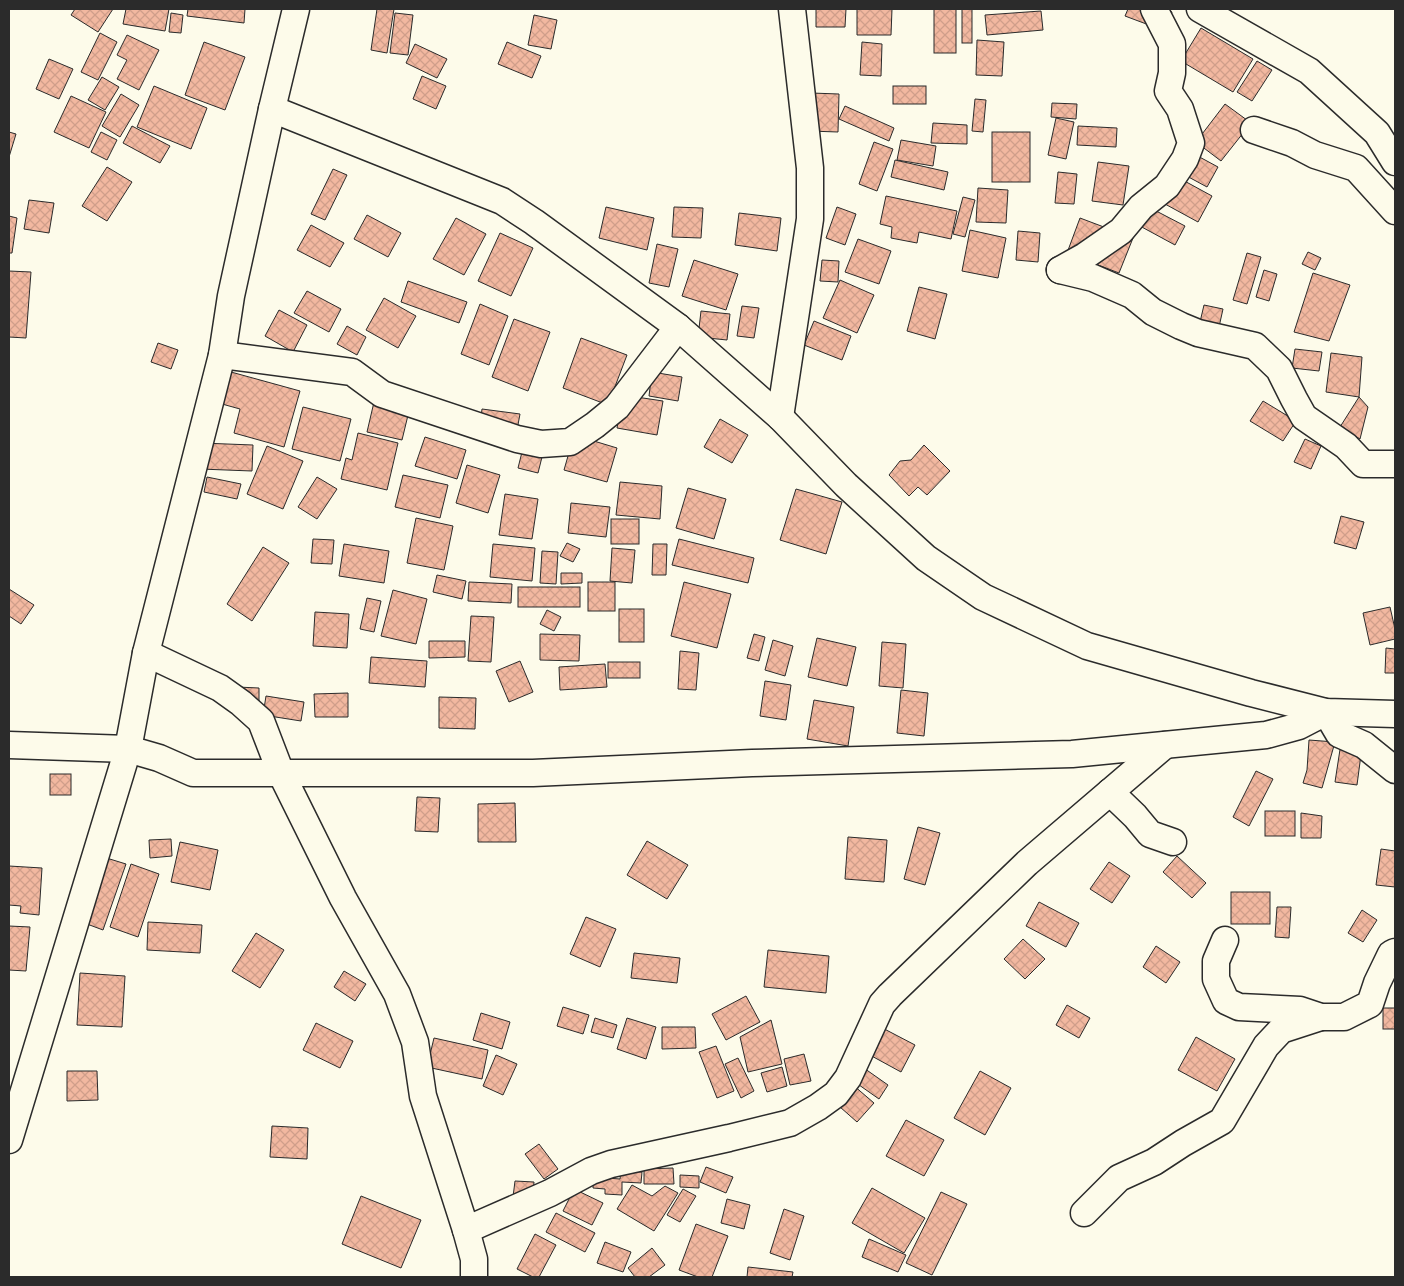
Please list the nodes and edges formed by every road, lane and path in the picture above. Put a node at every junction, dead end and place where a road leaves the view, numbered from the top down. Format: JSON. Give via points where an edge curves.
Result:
{"nodes":[{"id":1,"x":296,"y":9,"type":"edge"},
{"id":2,"x":792,"y":9,"type":"edge"},
{"id":3,"x":1154,"y":9,"type":"edge"},
{"id":4,"x":1200,"y":9,"type":"edge"},
{"id":5,"x":272,"y":109,"type":"junction"},
{"id":6,"x":1254,"y":130,"type":"dead end"},
{"id":7,"x":1395,"y":162,"type":"edge"},
{"id":8,"x":1395,"y":211,"type":"edge"},
{"id":9,"x":678,"y":327,"type":"junction"},
{"id":10,"x":222,"y":355,"type":"junction"},
{"id":11,"x":780,"y":417,"type":"junction"},
{"id":12,"x":1395,"y":464,"type":"edge"},
{"id":13,"x":146,"y":653,"type":"junction"},
{"id":14,"x":1326,"y":712,"type":"junction"},
{"id":15,"x":1395,"y":714,"type":"edge"},
{"id":16,"x":9,"y":745,"type":"edge"},
{"id":17,"x":1165,"y":745,"type":"junction"},
{"id":18,"x":128,"y":749,"type":"junction"},
{"id":19,"x":1395,"y":770,"type":"edge"},
{"id":20,"x":281,"y":773,"type":"junction"},
{"id":21,"x":1110,"y":792,"type":"junction"},
{"id":22,"x":1174,"y":842,"type":"dead end"},
{"id":23,"x":1225,"y":940,"type":"dead end"},
{"id":24,"x":1395,"y":952,"type":"edge"},
{"id":25,"x":1320,"y":1017,"type":"junction"},
{"id":26,"x":9,"y":1140,"type":"edge"},
{"id":27,"x":1084,"y":1213,"type":"dead end"},
{"id":28,"x":466,"y":1230,"type":"junction"},
{"id":29,"x":474,"y":1277,"type":"edge"}],
"edges":[{"from":1,"to":5,"type":"street"},
{"from":2,"to":11,"type":"street","via":[[810,168],[810,219]]},
{"from":3,"to":12,"type":"street","via":[[1172,44],[1168,91],[1180,109],[1191,143],[1167,186],[1142,207],[1121,232],[1060,270],[1093,278],[1132,295],[1153,312],[1198,333],[1255,346],[1279,369],[1304,417],[1346,446],[1363,464]]},
{"from":4,"to":7,"type":"street","via":[[1309,71],[1376,133]]},
{"from":5,"to":9,"type":"street","via":[[502,201]]},
{"from":5,"to":10,"type":"street","via":[[231,296]]},
{"from":6,"to":8,"type":"street","via":[[1292,143],[1315,156],[1356,168]]},
{"from":9,"to":10,"type":"street","via":[[617,408],[570,442],[541,444],[516,439],[382,394],[352,372]]},
{"from":9,"to":11,"type":"street"},
{"from":10,"to":13,"type":"street"},
{"from":11,"to":14,"type":"street","via":[[846,485],[926,558],[983,597],[1087,646]]},
{"from":13,"to":18,"type":"street"},
{"from":13,"to":20,"type":"street","via":[[220,688],[241,703],[261,721]]},
{"from":14,"to":15,"type":"street"},
{"from":14,"to":17,"type":"street","via":[[1298,726],[1266,735]]},
{"from":14,"to":19,"type":"street","via":[[1339,734],[1364,745]]},
{"from":16,"to":18,"type":"street"},
{"from":17,"to":20,"type":"street","via":[[1072,754],[752,762],[533,773]]},
{"from":17,"to":21,"type":"street"},
{"from":18,"to":20,"type":"street","via":[[193,773]]},
{"from":18,"to":26,"type":"street"},
{"from":20,"to":28,"type":"street","via":[[343,898],[403,1006],[415,1042],[423,1096]]},
{"from":21,"to":22,"type":"street","via":[[1150,834]]},
{"from":21,"to":28,"type":"street","via":[[1027,862],[890,995],[882,1004],[848,1078],[836,1094],[818,1107],[790,1123],[591,1171]]},
{"from":23,"to":25,"type":"street","via":[[1216,960],[1216,979],[1226,1001],[1239,1007],[1300,1010]]},
{"from":24,"to":25,"type":"street","via":[[1377,983],[1370,1004],[1344,1017]]},
{"from":25,"to":27,"type":"street","via":[[1281,1030],[1266,1046],[1222,1121],[1154,1162],[1119,1178]]},
{"from":28,"to":29,"type":"street","via":[[474,1259]]}]}
